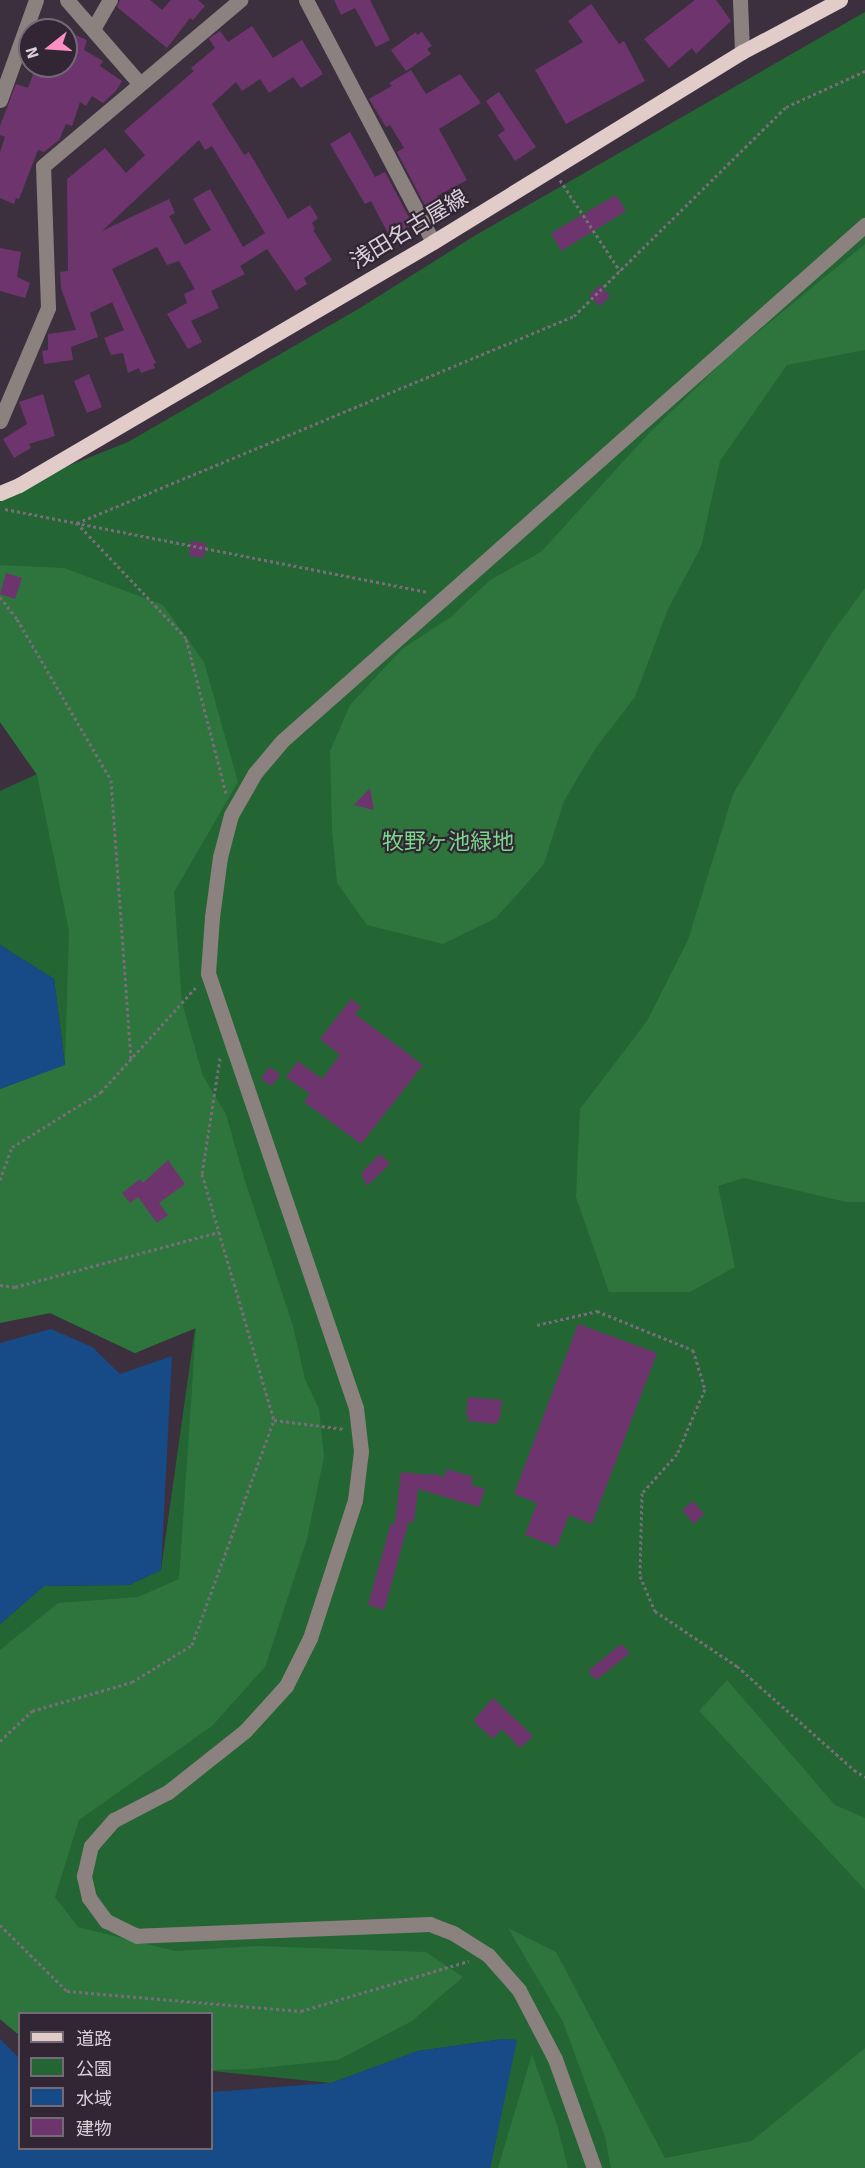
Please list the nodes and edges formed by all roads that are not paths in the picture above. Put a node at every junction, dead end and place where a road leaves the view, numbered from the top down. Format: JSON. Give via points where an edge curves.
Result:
{"nodes":[{"id":1,"x":36,"y":0,"type":"edge"},
{"id":2,"x":67,"y":0,"type":"edge"},
{"id":3,"x":110,"y":0,"type":"edge"},
{"id":4,"x":240,"y":0,"type":"edge"},
{"id":5,"x":306,"y":0,"type":"edge"},
{"id":6,"x":740,"y":0,"type":"edge"},
{"id":7,"x":840,"y":0,"type":"edge"},
{"id":8,"x":93,"y":29,"type":"junction"},
{"id":9,"x":742,"y":52,"type":"junction"},
{"id":10,"x":140,"y":84,"type":"junction"},
{"id":11,"x":0,"y":100,"type":"edge"},
{"id":12,"x":865,"y":225,"type":"edge"},
{"id":13,"x":433,"y":242,"type":"junction"},
{"id":14,"x":0,"y":421,"type":"edge"},
{"id":15,"x":0,"y":493,"type":"edge"},
{"id":16,"x":594,"y":2168,"type":"edge"}],
"edges":[{"from":1,"to":11,"type":"street"},
{"from":2,"to":8,"type":"street"},
{"from":3,"to":8,"type":"street"},
{"from":4,"to":10,"type":"street"},
{"from":5,"to":13,"type":"street"},
{"from":6,"to":9,"type":"street"},
{"from":7,"to":9,"type":"main road","name":"浅田名古屋線"},
{"from":8,"to":10,"type":"street"},
{"from":9,"to":13,"type":"main road","name":"浅田名古屋線"},
{"from":10,"to":14,"type":"street","via":[[43,166],[48,308]]},
{"from":12,"to":16,"type":"street","via":[[282,741],[255,773],[231,815],[220,857],[208,973],[356,1408],[361,1451],[355,1500],[310,1638],[286,1686],[245,1731],[168,1792],[114,1820],[91,1846],[84,1876],[89,1898],[106,1921],[137,1936],[430,1924],[453,1933],[488,1955],[519,1990],[555,2059]]},
{"from":13,"to":15,"type":"main road","name":"浅田名古屋線"}]}
